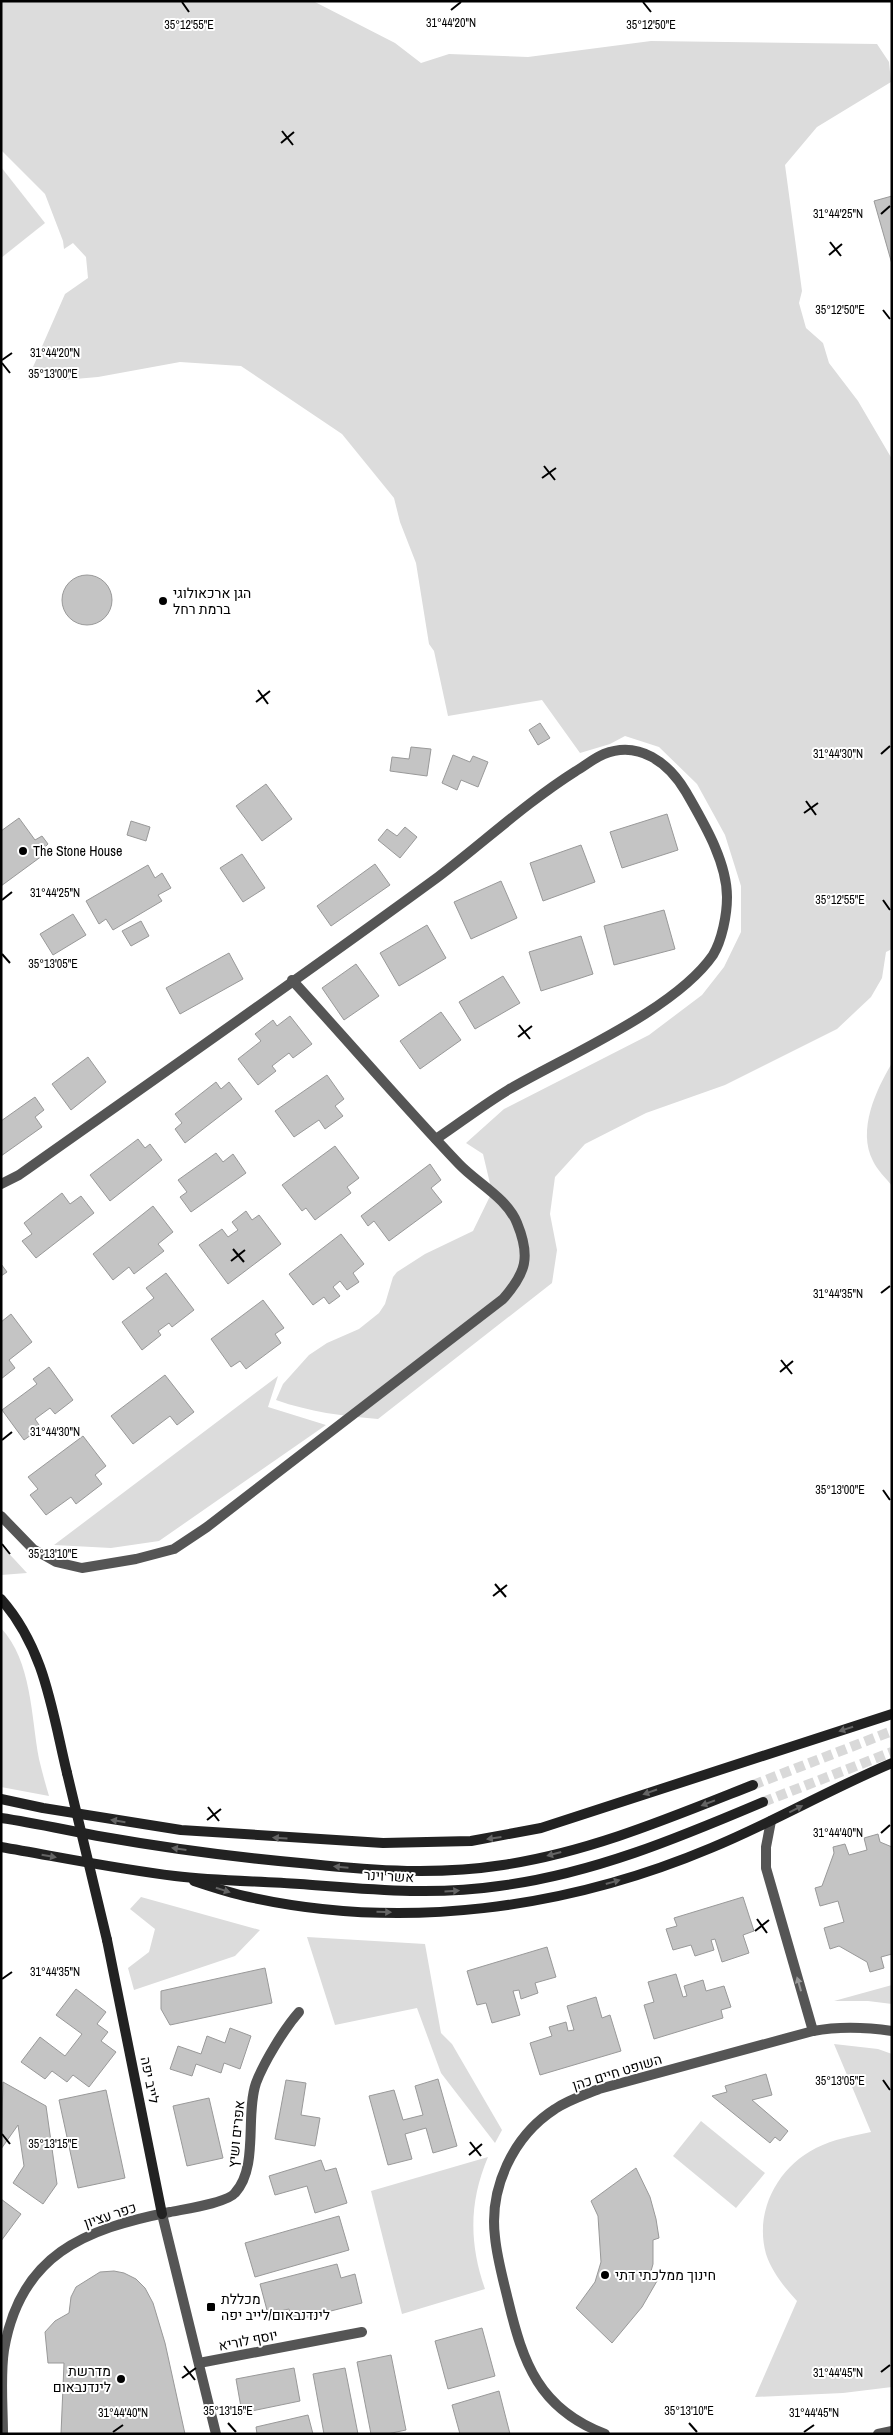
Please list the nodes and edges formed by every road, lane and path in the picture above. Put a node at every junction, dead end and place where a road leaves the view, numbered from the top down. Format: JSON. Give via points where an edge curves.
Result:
{"nodes":[{"id":1,"x":292,"y":980,"type":"junction"},
{"id":2,"x":436,"y":1139,"type":"junction"},
{"id":3,"x":1,"y":1184,"type":"edge"},
{"id":4,"x":1,"y":1516,"type":"edge"},
{"id":5,"x":1,"y":1599,"type":"edge"},
{"id":6,"x":892,"y":1714,"type":"edge"},
{"id":7,"x":892,"y":1763,"type":"edge"},
{"id":8,"x":753,"y":1785,"type":"tunnel mouth"},
{"id":9,"x":1,"y":1799,"type":"edge"},
{"id":10,"x":763,"y":1802,"type":"tunnel mouth"},
{"id":11,"x":1,"y":1818,"type":"edge"},
{"id":12,"x":771,"y":1821,"type":"junction"},
{"id":13,"x":1,"y":1847,"type":"edge"},
{"id":14,"x":177,"y":1876,"type":"junction"},
{"id":15,"x":299,"y":2012,"type":"dead end"},
{"id":16,"x":813,"y":2031,"type":"junction"},
{"id":17,"x":892,"y":2031,"type":"edge"},
{"id":18,"x":162,"y":2214,"type":"junction"},
{"id":19,"x":362,"y":2332,"type":"dead end"},
{"id":20,"x":199,"y":2363,"type":"junction"},
{"id":21,"x":892,"y":2431,"type":"edge"},
{"id":22,"x":2,"y":2434,"type":"edge"},
{"id":23,"x":216,"y":2434,"type":"edge"},
{"id":24,"x":605,"y":2434,"type":"edge"},
{"id":25,"x":878,"y":2434,"type":"edge"}],
"edges":[{"from":1,"to":2,"type":"street"},
{"from":1,"to":2,"type":"street","via":[[439,876],[560,782],[604,754],[630,749],[658,760],[672,770],[706,827],[719,858],[727,896],[723,927],[714,954],[684,986],[637,1019],[505,1092]]},
{"from":1,"to":3,"type":"street","via":[[20,1175]]},
{"from":2,"to":4,"type":"street","via":[[506,1206],[516,1221],[524,1242],[524,1265],[518,1282],[503,1299],[174,1549],[82,1568],[56,1562],[34,1549]]},
{"from":5,"to":18,"type":"main road","name":"לייב יפה","bridge":true,"via":[[28,1638],[42,1667],[107,1940]]},
{"from":6,"to":9,"type":"main road","one_way":true,"via":[[541,1828],[471,1841],[384,1844],[181,1830]]},
{"from":12,"to":7,"type":"main road","one_way":true},
{"from":8,"to":11,"type":"main road","name":"אשר וינר","one_way":true,"via":[[665,1820],[584,1846],[504,1865],[460,1870],[389,1870],[272,1861],[104,1837]]},
{"from":14,"to":10,"type":"main road","name":"אשר וינר","one_way":true,"via":[[395,1892],[500,1886],[611,1862]]},
{"from":14,"to":12,"type":"main road","one_way":true,"via":[[247,1897],[339,1911],[483,1909],[572,1893],[652,1871]]},
{"from":16,"to":12,"type":"street","one_way":true,"via":[[766,1868]]},
{"from":13,"to":14,"type":"main road","name":"אשר וינר","one_way":true},
{"from":15,"to":18,"type":"street","name":"אפרים ושיץ","via":[[288,2025],[256,2084],[245,2177],[234,2195]]},
{"from":16,"to":17,"type":"street","name":"השופט חיים כהן","via":[[862,2027]]},
{"from":16,"to":24,"type":"street","name":"השופט חיים כהן","via":[[575,2098],[536,2123],[510,2157],[496,2195],[494,2236],[518,2341],[526,2363],[548,2397],[576,2420]]},
{"from":18,"to":20,"type":"street","name":"לייב יפה"},
{"from":18,"to":22,"type":"street","name":"כפר עציון","via":[[89,2234],[60,2251],[24,2290],[10,2322],[3,2353]]},
{"from":19,"to":20,"type":"street","name":"יוסף לוריא"},
{"from":20,"to":23,"type":"street","name":"לייב יפה"},
{"from":21,"to":25,"type":"street"}]}
